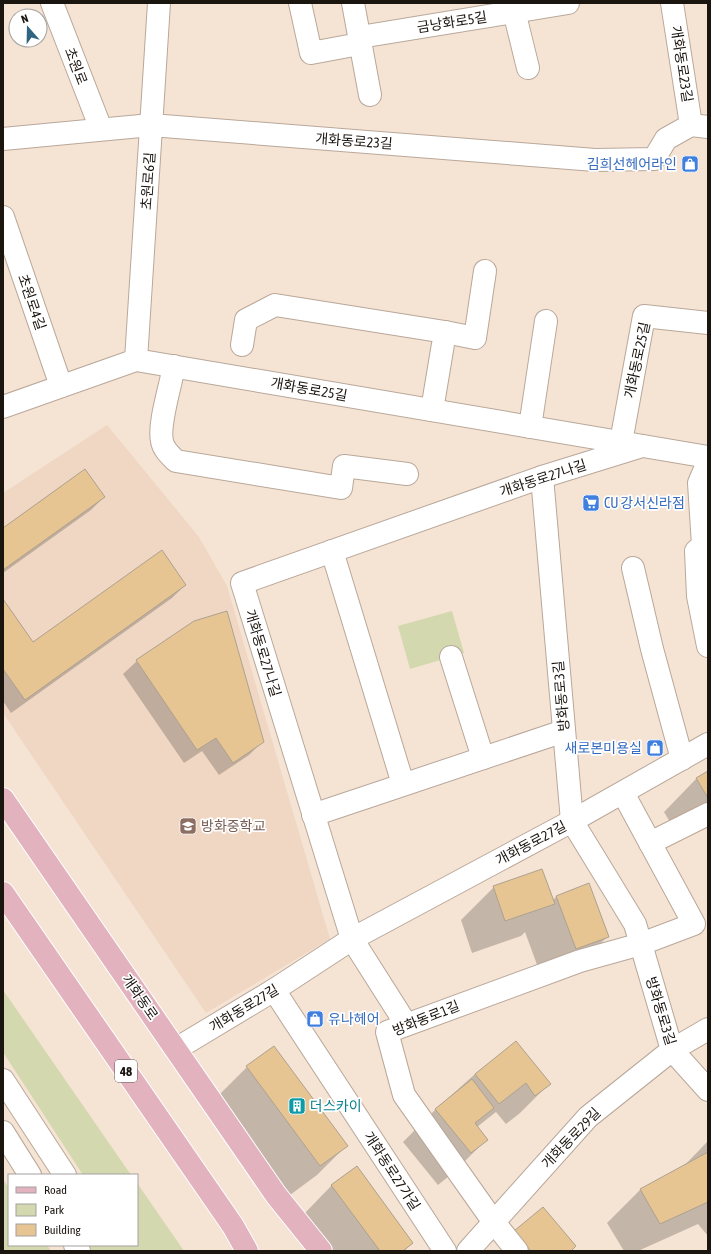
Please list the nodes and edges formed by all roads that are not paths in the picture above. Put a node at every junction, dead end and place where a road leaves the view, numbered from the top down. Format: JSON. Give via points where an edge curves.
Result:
{"nodes":[{"id":1,"x":52,"y":3,"type":"edge"},
{"id":2,"x":159,"y":3,"type":"edge"},
{"id":3,"x":300,"y":3,"type":"edge"},
{"id":4,"x":353,"y":3,"type":"edge"},
{"id":5,"x":568,"y":3,"type":"edge"},
{"id":6,"x":672,"y":3,"type":"edge"},
{"id":7,"x":513,"y":7,"type":"edge"},
{"id":8,"x":360,"y":37,"type":"junction"},
{"id":9,"x":528,"y":68,"type":"dead end"},
{"id":10,"x":370,"y":95,"type":"dead end"},
{"id":11,"x":151,"y":125,"type":"junction"},
{"id":12,"x":700,"y":126,"type":"edge"},
{"id":13,"x":101,"y":130,"type":"junction"},
{"id":14,"x":3,"y":139,"type":"edge"},
{"id":15,"x":3,"y":217,"type":"edge"},
{"id":16,"x":485,"y":271,"type":"dead end"},
{"id":17,"x":546,"y":321,"type":"dead end"},
{"id":18,"x":708,"y":322,"type":"edge"},
{"id":19,"x":445,"y":332,"type":"junction"},
{"id":20,"x":242,"y":345,"type":"dead end"},
{"id":21,"x":136,"y":360,"type":"junction"},
{"id":22,"x":174,"y":366,"type":"junction"},
{"id":23,"x":61,"y":386,"type":"junction"},
{"id":24,"x":3,"y":407,"type":"edge"},
{"id":25,"x":432,"y":410,"type":"junction"},
{"id":26,"x":530,"y":427,"type":"junction"},
{"id":27,"x":621,"y":442,"type":"junction"},
{"id":28,"x":642,"y":446,"type":"junction"},
{"id":29,"x":708,"y":457,"type":"edge"},
{"id":30,"x":708,"y":462,"type":"edge"},
{"id":31,"x":407,"y":474,"type":"dead end"},
{"id":32,"x":542,"y":477,"type":"junction"},
{"id":33,"x":332,"y":551,"type":"junction"},
{"id":34,"x":633,"y":568,"type":"dead end"},
{"id":35,"x":708,"y":646,"type":"edge"},
{"id":36,"x":451,"y":657,"type":"dead end"},
{"id":37,"x":564,"y":731,"type":"junction"},
{"id":38,"x":708,"y":744,"type":"edge"},
{"id":39,"x":483,"y":758,"type":"junction"},
{"id":40,"x":682,"y":759,"type":"junction"},
{"id":41,"x":403,"y":784,"type":"junction"},
{"id":42,"x":623,"y":792,"type":"junction"},
{"id":43,"x":3,"y":800,"type":"edge"},
{"id":44,"x":708,"y":814,"type":"edge"},
{"id":45,"x":313,"y":815,"type":"junction"},
{"id":46,"x":572,"y":821,"type":"junction"},
{"id":47,"x":650,"y":843,"type":"junction"},
{"id":48,"x":3,"y":893,"type":"edge"},
{"id":49,"x":352,"y":939,"type":"junction"},
{"id":50,"x":641,"y":944,"type":"junction"},
{"id":51,"x":274,"y":990,"type":"junction"},
{"id":52,"x":406,"y":1024,"type":"junction"},
{"id":53,"x":708,"y":1029,"type":"edge"},
{"id":54,"x":176,"y":1049,"type":"junction"},
{"id":55,"x":672,"y":1050,"type":"junction"},
{"id":56,"x":3,"y":1080,"type":"edge"},
{"id":57,"x":708,"y":1090,"type":"edge"},
{"id":58,"x":3,"y":1132,"type":"edge"},
{"id":59,"x":29,"y":1174,"type":"edge"},
{"id":60,"x":64,"y":1174,"type":"edge"},
{"id":61,"x":276,"y":1196,"type":"junction"},
{"id":62,"x":493,"y":1221,"type":"junction"},
{"id":63,"x":233,"y":1226,"type":"junction"},
{"id":64,"x":247,"y":1251,"type":"edge"},
{"id":65,"x":253,"y":1251,"type":"edge"},
{"id":66,"x":307,"y":1251,"type":"edge"},
{"id":67,"x":322,"y":1251,"type":"edge"},
{"id":68,"x":445,"y":1251,"type":"edge"},
{"id":69,"x":468,"y":1251,"type":"edge"},
{"id":70,"x":518,"y":1251,"type":"edge"}],
"edges":[{"from":1,"to":13,"type":"street","name":"초원로"},
{"from":2,"to":11,"type":"street","name":"초원로6길"},
{"from":3,"to":8,"type":"street","name":"금낭화로5길","via":[[311,52],[354,45]]},
{"from":4,"to":8,"type":"street"},
{"from":5,"to":7,"type":"street","name":"금낭화로5길"},
{"from":6,"to":12,"type":"street","name":"개화동로23길"},
{"from":7,"to":8,"type":"street","name":"금낭화로5길"},
{"from":7,"to":9,"type":"street"},
{"from":8,"to":10,"type":"street"},
{"from":11,"to":12,"type":"street","name":"개화동로23길","via":[[596,160],[654,159],[666,138]]},
{"from":11,"to":13,"type":"street","name":"개화동로23길"},
{"from":11,"to":21,"type":"street","name":"초원로6길"},
{"from":13,"to":14,"type":"street","name":"개화동로23길"},
{"from":15,"to":23,"type":"street","name":"초원로4길"},
{"from":16,"to":19,"type":"street","via":[[475,338]]},
{"from":17,"to":26,"type":"street"},
{"from":18,"to":27,"type":"street","name":"개화동로25길","via":[[644,316]]},
{"from":19,"to":20,"type":"street","via":[[276,305],[246,320]]},
{"from":19,"to":25,"type":"street"},
{"from":21,"to":22,"type":"street","name":"개화동로25길"},
{"from":21,"to":23,"type":"street","name":"개화동로25길"},
{"from":22,"to":25,"type":"street","name":"개화동로25길"},
{"from":22,"to":31,"type":"street","via":[[161,436],[167,452],[176,461],[341,488],[344,466]]},
{"from":23,"to":24,"type":"street","name":"개화동로25길"},
{"from":25,"to":26,"type":"street","name":"개화동로25길"},
{"from":26,"to":27,"type":"street","name":"개화동로25길"},
{"from":27,"to":28,"type":"street","name":"개화동로25길"},
{"from":28,"to":29,"type":"street","name":"개화동로25길"},
{"from":28,"to":32,"type":"street","name":"개화동로27나길"},
{"from":30,"to":35,"type":"street","via":[[699,483],[703,545],[696,551],[698,596]]},
{"from":32,"to":33,"type":"street","name":"개화동로27나길"},
{"from":32,"to":37,"type":"street","name":"방화동로3길"},
{"from":33,"to":41,"type":"street"},
{"from":33,"to":45,"type":"street","name":"개화동로27나길","via":[[242,583]]},
{"from":34,"to":40,"type":"street"},
{"from":36,"to":39,"type":"street"},
{"from":37,"to":39,"type":"street"},
{"from":37,"to":46,"type":"street","name":"방화동로3길"},
{"from":38,"to":40,"type":"street","name":"개화동로27길"},
{"from":39,"to":41,"type":"street"},
{"from":40,"to":42,"type":"street","name":"개화동로27길"},
{"from":41,"to":45,"type":"street"},
{"from":42,"to":46,"type":"street","name":"개화동로27길"},
{"from":42,"to":47,"type":"street"},
{"from":43,"to":54,"type":"main road","name":"개화동로"},
{"from":44,"to":47,"type":"street"},
{"from":45,"to":49,"type":"street","name":"개화동로27나길"},
{"from":46,"to":49,"type":"street","name":"개화동로27길"},
{"from":46,"to":50,"type":"street","name":"방화동로3길","via":[[635,924]]},
{"from":47,"to":50,"type":"street","via":[[694,924]]},
{"from":48,"to":63,"type":"main road","number":"48"},
{"from":49,"to":51,"type":"street","name":"개화동로27길"},
{"from":49,"to":52,"type":"street"},
{"from":50,"to":52,"type":"street","name":"방화동로1길","via":[[580,961]]},
{"from":50,"to":55,"type":"street","name":"방화동로3길"},
{"from":51,"to":54,"type":"street","name":"개화동로27길"},
{"from":51,"to":68,"type":"street","name":"개화동로27가길"},
{"from":52,"to":62,"type":"street","name":"방화동로1길","via":[[387,1032],[404,1094]]},
{"from":53,"to":55,"type":"street","name":"개화동로29길"},
{"from":54,"to":61,"type":"main road","name":"개화동로"},
{"from":55,"to":57,"type":"street","name":"방화동로3길"},
{"from":55,"to":62,"type":"street","name":"개화동로29길","via":[[588,1117]]},
{"from":56,"to":60,"type":"street"},
{"from":58,"to":59,"type":"street"},
{"from":61,"to":66,"type":"main road","name":"개화동로"},
{"from":61,"to":67,"type":"main road","name":"개화동로"},
{"from":62,"to":69,"type":"street","name":"개화동로29길"},
{"from":62,"to":70,"type":"street","name":"방화동로1길"},
{"from":63,"to":64,"type":"main road","number":"48"},
{"from":63,"to":65,"type":"main road"}]}
